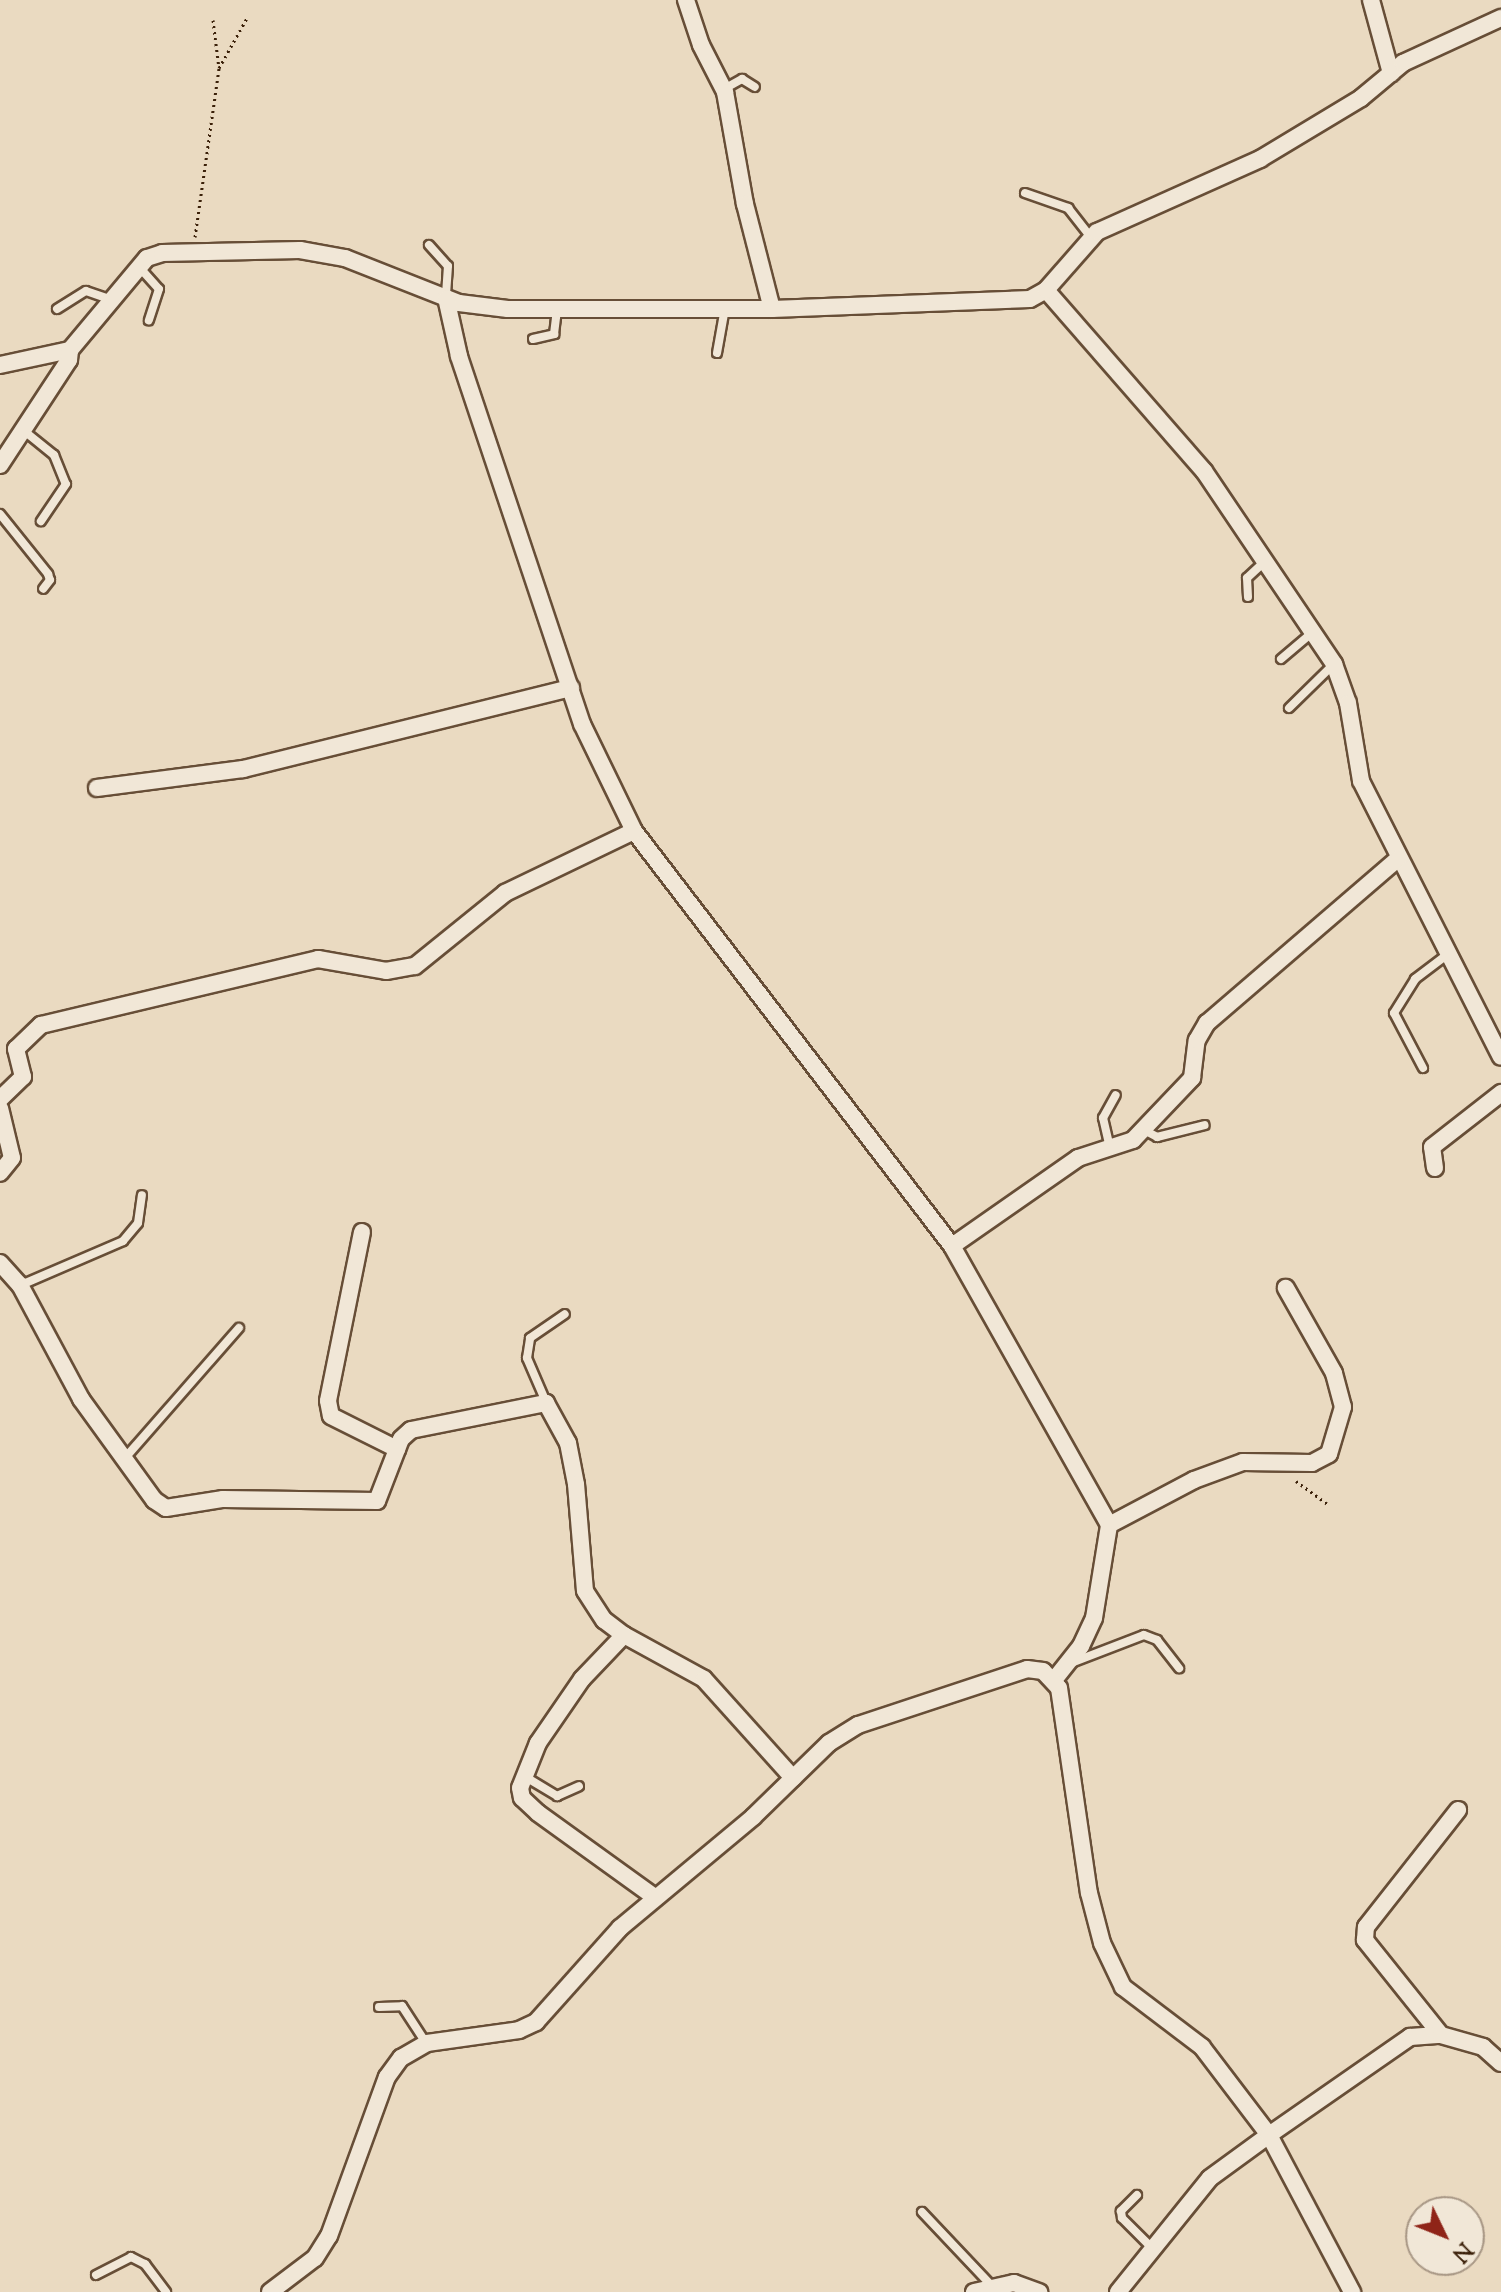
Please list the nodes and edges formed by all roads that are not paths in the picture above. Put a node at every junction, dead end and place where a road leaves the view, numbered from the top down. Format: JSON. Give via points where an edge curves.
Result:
{"nodes":[{"id":1,"x":686,"y":0,"type":"edge"},
{"id":2,"x":1371,"y":0,"type":"edge"},
{"id":3,"x":1501,"y":18,"type":"edge"},
{"id":4,"x":1391,"y":73,"type":"junction"},
{"id":5,"x":755,"y":87,"type":"dead end"},
{"id":6,"x":724,"y":89,"type":"junction"},
{"id":7,"x":1025,"y":193,"type":"dead end"},
{"id":8,"x":1091,"y":237,"type":"junction"},
{"id":9,"x":429,"y":245,"type":"dead end"},
{"id":10,"x":139,"y":267,"type":"junction"},
{"id":11,"x":1046,"y":290,"type":"junction"},
{"id":12,"x":446,"y":298,"type":"junction"},
{"id":13,"x":112,"y":300,"type":"junction"},
{"id":14,"x":725,"y":307,"type":"junction"},
{"id":15,"x":557,"y":308,"type":"junction"},
{"id":16,"x":57,"y":309,"type":"dead end"},
{"id":17,"x":772,"y":309,"type":"junction"},
{"id":18,"x":149,"y":320,"type":"dead end"},
{"id":19,"x":533,"y":339,"type":"dead end"},
{"id":20,"x":70,"y":350,"type":"junction"},
{"id":21,"x":717,"y":353,"type":"dead end"},
{"id":22,"x":0,"y":365,"type":"edge"},
{"id":23,"x":23,"y":430,"type":"junction"},
{"id":24,"x":0,"y":465,"type":"edge"},
{"id":25,"x":0,"y":514,"type":"edge"},
{"id":26,"x":41,"y":521,"type":"dead end"},
{"id":27,"x":1266,"y":560,"type":"junction"},
{"id":28,"x":43,"y":589,"type":"dead end"},
{"id":29,"x":1248,"y":597,"type":"dead end"},
{"id":30,"x":1314,"y":631,"type":"junction"},
{"id":31,"x":1281,"y":659,"type":"dead end"},
{"id":32,"x":1334,"y":664,"type":"junction"},
{"id":33,"x":571,"y":688,"type":"junction"},
{"id":34,"x":1289,"y":708,"type":"dead end"},
{"id":35,"x":97,"y":788,"type":"dead end"},
{"id":36,"x":634,"y":831,"type":"junction"},
{"id":37,"x":1399,"y":858,"type":"junction"},
{"id":38,"x":1448,"y":953,"type":"junction"},
{"id":39,"x":1501,"y":1057,"type":"edge"},
{"id":40,"x":1423,"y":1068,"type":"dead end"},
{"id":41,"x":1501,"y":1093,"type":"edge"},
{"id":42,"x":1116,"y":1095,"type":"dead end"},
{"id":43,"x":0,"y":1099,"type":"edge"},
{"id":44,"x":0,"y":1108,"type":"edge"},
{"id":45,"x":1205,"y":1125,"type":"dead end"},
{"id":46,"x":1144,"y":1130,"type":"junction"},
{"id":47,"x":1110,"y":1148,"type":"junction"},
{"id":48,"x":1435,"y":1168,"type":"dead end"},
{"id":49,"x":0,"y":1173,"type":"edge"},
{"id":50,"x":142,"y":1195,"type":"dead end"},
{"id":51,"x":362,"y":1232,"type":"dead end"},
{"id":52,"x":952,"y":1246,"type":"junction"},
{"id":53,"x":0,"y":1263,"type":"edge"},
{"id":54,"x":20,"y":1285,"type":"junction"},
{"id":55,"x":1286,"y":1288,"type":"dead end"},
{"id":56,"x":565,"y":1314,"type":"dead end"},
{"id":57,"x":239,"y":1328,"type":"dead end"},
{"id":58,"x":546,"y":1403,"type":"junction"},
{"id":59,"x":397,"y":1449,"type":"junction"},
{"id":60,"x":124,"y":1459,"type":"junction"},
{"id":61,"x":1109,"y":1525,"type":"junction"},
{"id":62,"x":624,"y":1635,"type":"junction"},
{"id":63,"x":1067,"y":1665,"type":"junction"},
{"id":64,"x":1179,"y":1668,"type":"dead end"},
{"id":65,"x":1054,"y":1680,"type":"junction"},
{"id":66,"x":523,"y":1776,"type":"junction"},
{"id":67,"x":793,"y":1778,"type":"junction"},
{"id":68,"x":579,"y":1786,"type":"dead end"},
{"id":69,"x":1458,"y":1810,"type":"dead end"},
{"id":70,"x":656,"y":1898,"type":"junction"},
{"id":71,"x":379,"y":2007,"type":"dead end"},
{"id":72,"x":1441,"y":2035,"type":"junction"},
{"id":73,"x":427,"y":2043,"type":"junction"},
{"id":74,"x":1501,"y":2063,"type":"edge"},
{"id":75,"x":1269,"y":2135,"type":"junction"},
{"id":76,"x":1137,"y":2195,"type":"dead end"},
{"id":77,"x":922,"y":2212,"type":"dead end"},
{"id":78,"x":1152,"y":2248,"type":"junction"},
{"id":79,"x":96,"y":2275,"type":"dead end"},
{"id":80,"x":990,"y":2284,"type":"junction"},
{"id":81,"x":166,"y":2292,"type":"edge"},
{"id":82,"x":270,"y":2292,"type":"edge"},
{"id":83,"x":974,"y":2292,"type":"edge"},
{"id":84,"x":1039,"y":2292,"type":"edge"},
{"id":85,"x":1118,"y":2292,"type":"edge"},
{"id":86,"x":1352,"y":2292,"type":"edge"}],
"edges":[{"from":1,"to":6,"type":"street"},
{"from":2,"to":4,"type":"street"},
{"from":3,"to":4,"type":"street"},
{"from":4,"to":8,"type":"street","via":[[1286,145]]},
{"from":5,"to":6,"type":"lane","via":[[742,79]]},
{"from":6,"to":17,"type":"street"},
{"from":7,"to":8,"type":"lane","via":[[1068,208]]},
{"from":8,"to":11,"type":"street"},
{"from":9,"to":12,"type":"lane","via":[[448,266]]},
{"from":10,"to":12,"type":"street","via":[[162,253],[300,250],[345,258]]},
{"from":10,"to":13,"type":"street"},
{"from":10,"to":18,"type":"lane","via":[[159,289]]},
{"from":11,"to":17,"type":"street","via":[[1030,299],[1006,301]]},
{"from":11,"to":27,"type":"street","via":[[1154,408]]},
{"from":12,"to":15,"type":"street","via":[[471,306]]},
{"from":12,"to":33,"type":"street","via":[[459,356]]},
{"from":13,"to":16,"type":"lane","via":[[86,291]]},
{"from":13,"to":20,"type":"street"},
{"from":14,"to":15,"type":"street"},
{"from":14,"to":17,"type":"street"},
{"from":14,"to":21,"type":"lane"},
{"from":15,"to":19,"type":"lane","via":[[558,329]]},
{"from":20,"to":22,"type":"street"},
{"from":20,"to":23,"type":"street","via":[[69,360]]},
{"from":23,"to":24,"type":"street"},
{"from":23,"to":26,"type":"lane","via":[[54,455],[66,484]]},
{"from":25,"to":28,"type":"lane","via":[[48,574]]},
{"from":27,"to":29,"type":"lane","via":[[1247,578]]},
{"from":27,"to":30,"type":"street"},
{"from":30,"to":31,"type":"lane"},
{"from":30,"to":32,"type":"street"},
{"from":32,"to":34,"type":"lane"},
{"from":32,"to":37,"type":"street","via":[[1348,703],[1361,781]]},
{"from":33,"to":35,"type":"street","via":[[243,769]]},
{"from":33,"to":36,"type":"street"},
{"from":36,"to":43,"type":"street","via":[[505,893],[415,966],[386,971],[318,959],[41,1025],[16,1049],[23,1077]]},
{"from":36,"to":52,"type":"street"},
{"from":37,"to":38,"type":"street"},
{"from":37,"to":46,"type":"street","via":[[1207,1023],[1197,1040],[1192,1078]]},
{"from":38,"to":39,"type":"street"},
{"from":38,"to":40,"type":"lane","via":[[1415,979],[1394,1013]]},
{"from":41,"to":48,"type":"street","via":[[1432,1147]]},
{"from":42,"to":47,"type":"lane","via":[[1103,1118]]},
{"from":44,"to":49,"type":"street","via":[[12,1158]]},
{"from":45,"to":46,"type":"lane","via":[[1157,1137]]},
{"from":46,"to":47,"type":"street"},
{"from":47,"to":52,"type":"street","via":[[1078,1158],[1036,1183]]},
{"from":50,"to":54,"type":"lane","via":[[138,1223],[123,1241]]},
{"from":51,"to":59,"type":"street","via":[[328,1401],[331,1416]]},
{"from":52,"to":61,"type":"street"},
{"from":53,"to":54,"type":"street"},
{"from":54,"to":60,"type":"street","via":[[81,1399]]},
{"from":55,"to":61,"type":"street","via":[[1334,1373],[1343,1407],[1329,1454],[1312,1463],[1243,1462],[1194,1480]]},
{"from":56,"to":58,"type":"lane","via":[[530,1338],[527,1358]]},
{"from":57,"to":60,"type":"lane"},
{"from":58,"to":59,"type":"street","via":[[411,1430]]},
{"from":58,"to":62,"type":"street","via":[[568,1443],[585,1591],[604,1620]]},
{"from":59,"to":60,"type":"street","via":[[377,1501],[223,1499],[180,1509],[154,1500]]},
{"from":61,"to":63,"type":"street","via":[[1094,1618]]},
{"from":62,"to":66,"type":"street","via":[[582,1679],[538,1743]]},
{"from":62,"to":67,"type":"street","via":[[704,1679]]},
{"from":63,"to":64,"type":"lane","via":[[1120,1640],[1144,1635],[1157,1640]]},
{"from":63,"to":65,"type":"street"},
{"from":65,"to":67,"type":"street","via":[[1043,1671],[1027,1669],[858,1725],[829,1743]]},
{"from":65,"to":75,"type":"street","via":[[1063,1703],[1089,1893],[1102,1943],[1123,1987],[1202,2047]]},
{"from":66,"to":68,"type":"lane","via":[[557,1796]]},
{"from":66,"to":70,"type":"street","via":[[522,1798],[538,1813]]},
{"from":67,"to":70,"type":"street"},
{"from":69,"to":72,"type":"street","via":[[1366,1927],[1365,1940]]},
{"from":70,"to":73,"type":"street","via":[[620,1928],[536,2022],[519,2030]]},
{"from":71,"to":73,"type":"lane","via":[[402,2006]]},
{"from":72,"to":74,"type":"street","via":[[1483,2047]]},
{"from":72,"to":75,"type":"street","via":[[1410,2037]]},
{"from":73,"to":82,"type":"street","via":[[401,2058],[387,2077],[329,2236],[315,2258]]},
{"from":75,"to":78,"type":"street","via":[[1210,2178]]},
{"from":75,"to":86,"type":"street"},
{"from":76,"to":78,"type":"lane","via":[[1121,2211],[1122,2218]]},
{"from":77,"to":80,"type":"lane"},
{"from":78,"to":85,"type":"street"},
{"from":79,"to":81,"type":"lane","via":[[131,2257],[145,2264]]},
{"from":80,"to":83,"type":"street"},
{"from":80,"to":84,"type":"street","via":[[1014,2283]]}]}
